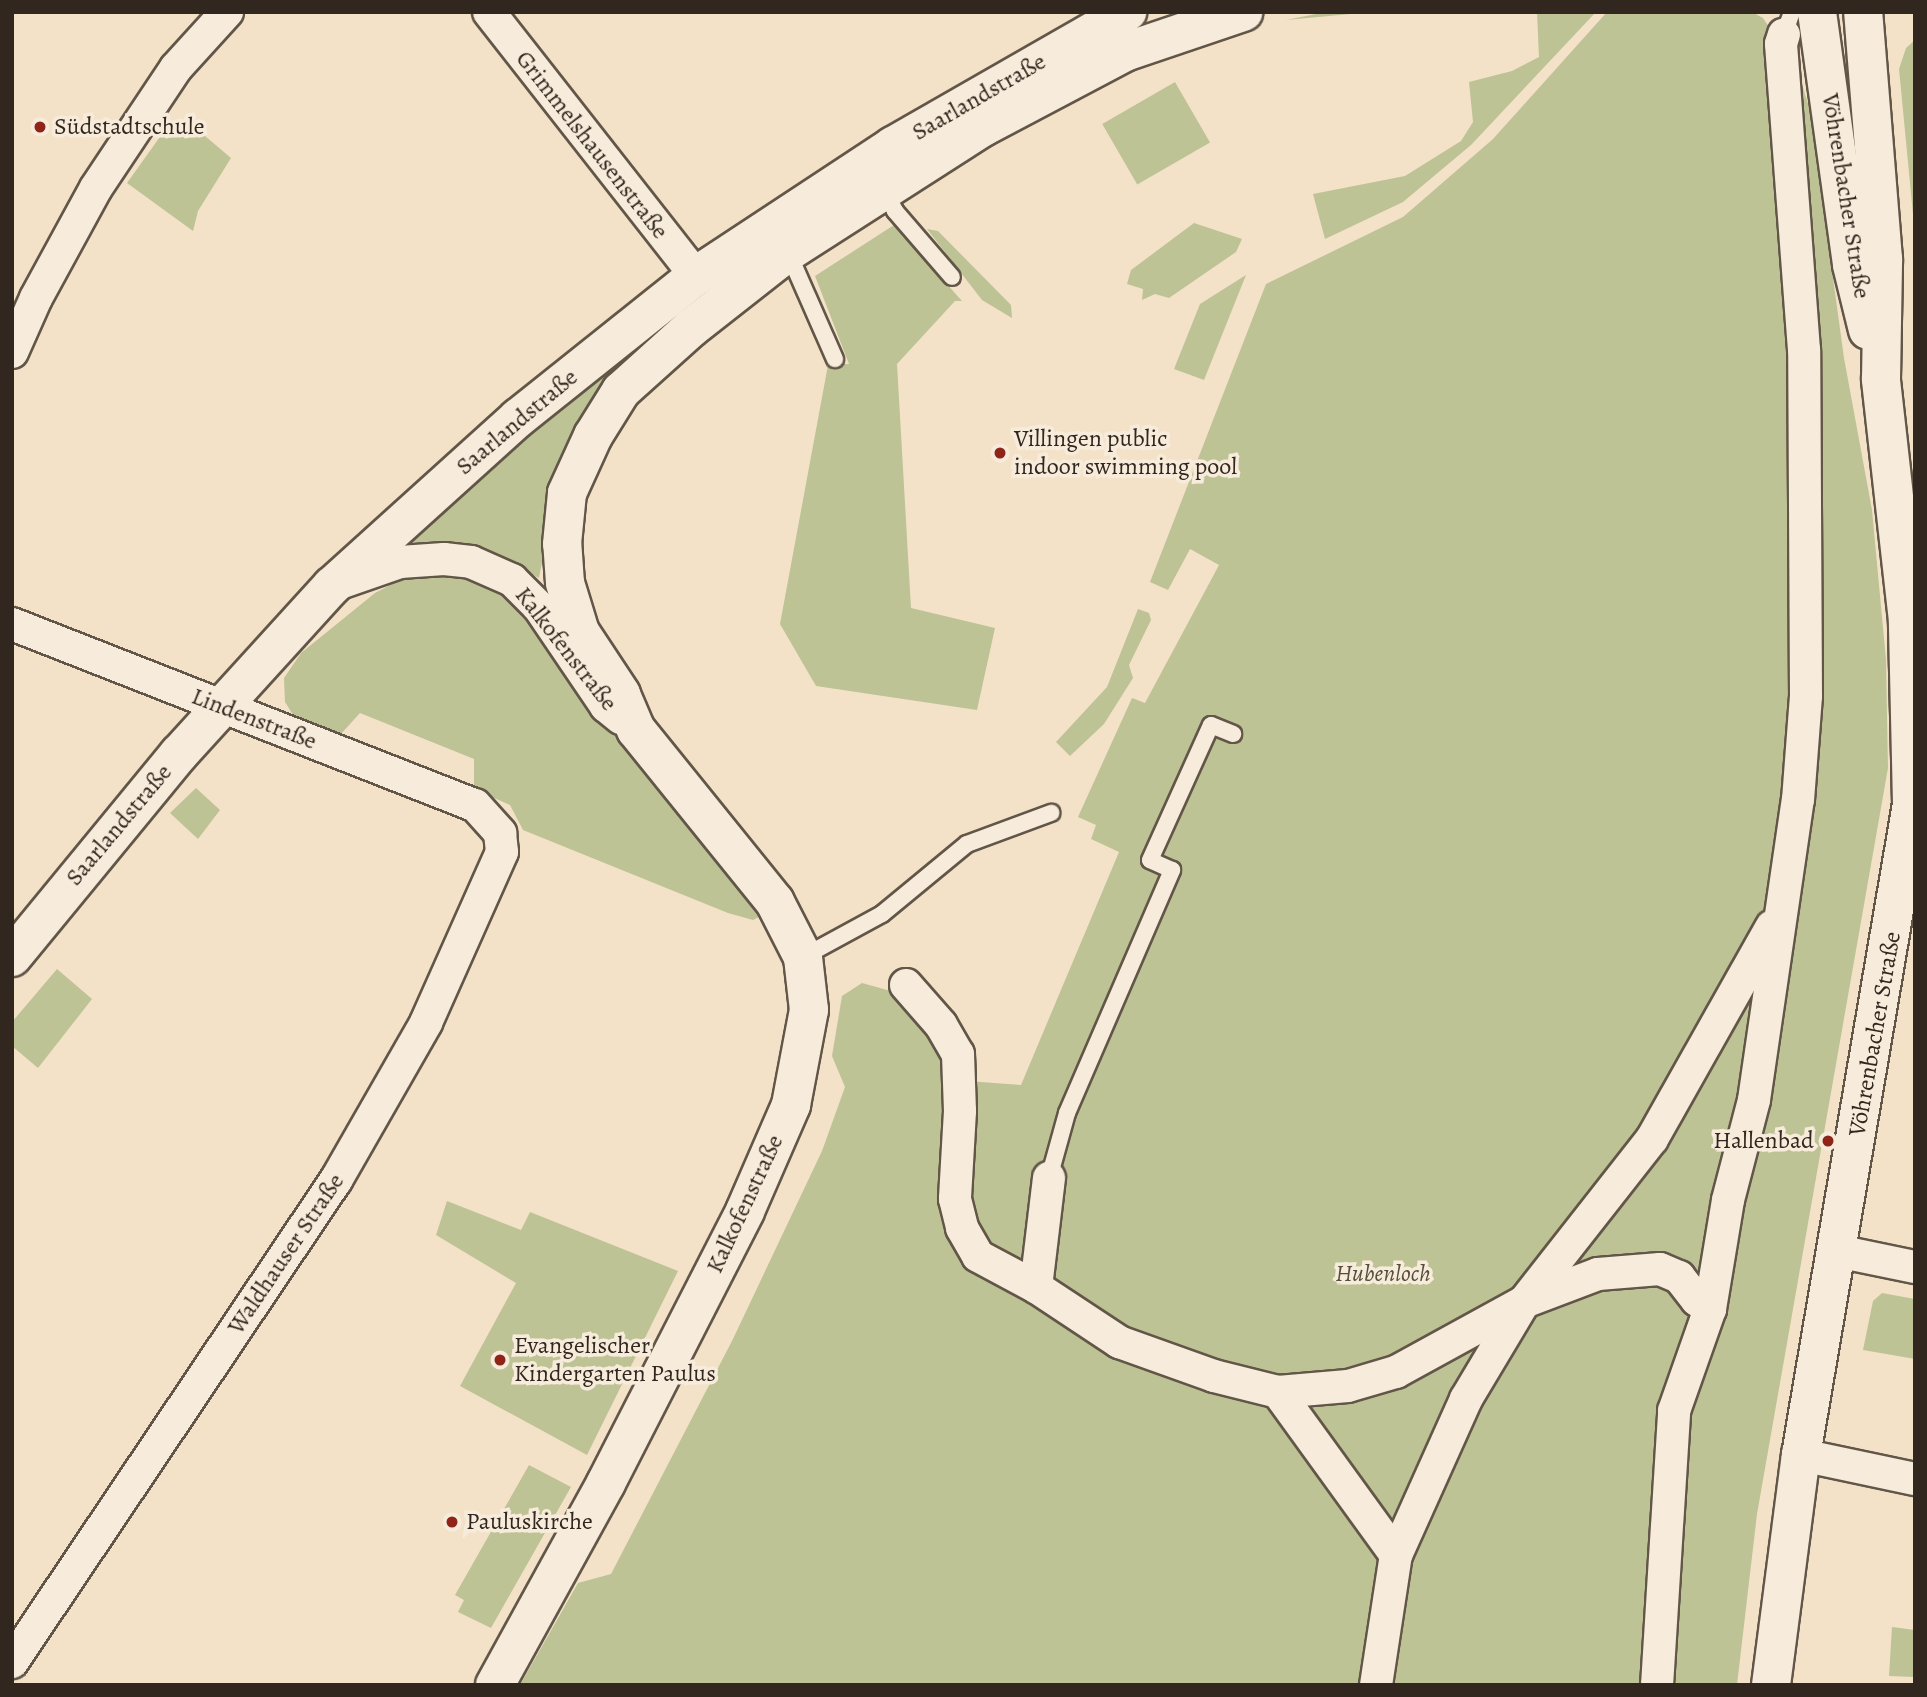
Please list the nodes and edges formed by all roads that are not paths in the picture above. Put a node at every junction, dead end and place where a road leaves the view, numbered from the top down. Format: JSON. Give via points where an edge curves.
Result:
{"nodes":[{"id":1,"x":227,"y":12,"type":"edge"},
{"id":2,"x":489,"y":12,"type":"edge"},
{"id":3,"x":1127,"y":12,"type":"edge"},
{"id":4,"x":1242,"y":12,"type":"edge"},
{"id":5,"x":1817,"y":12,"type":"edge"},
{"id":6,"x":1863,"y":12,"type":"edge"},
{"id":7,"x":1788,"y":23,"type":"edge"},
{"id":8,"x":883,"y":188,"type":"junction"},
{"id":9,"x":788,"y":252,"type":"junction"},
{"id":10,"x":696,"y":276,"type":"junction"},
{"id":11,"x":952,"y":277,"type":"dead end"},
{"id":12,"x":12,"y":352,"type":"edge"},
{"id":13,"x":835,"y":359,"type":"dead end"},
{"id":14,"x":1881,"y":379,"type":"junction"},
{"id":15,"x":567,"y":493,"type":"joint"},
{"id":16,"x":332,"y":586,"type":"junction"},
{"id":17,"x":12,"y":624,"type":"edge"},
{"id":18,"x":224,"y":707,"type":"junction"},
{"id":19,"x":636,"y":730,"type":"junction"},
{"id":20,"x":1233,"y":734,"type":"dead end"},
{"id":21,"x":1051,"y":813,"type":"dead end"},
{"id":22,"x":492,"y":820,"type":"joint"},
{"id":23,"x":1782,"y":910,"type":"junction"},
{"id":24,"x":12,"y":957,"type":"edge"},
{"id":25,"x":803,"y":957,"type":"junction"},
{"id":26,"x":906,"y":985,"type":"dead end"},
{"id":27,"x":1049,"y":1178,"type":"joint"},
{"id":28,"x":1837,"y":1251,"type":"junction"},
{"id":29,"x":1915,"y":1267,"type":"edge"},
{"id":30,"x":1036,"y":1287,"type":"junction"},
{"id":31,"x":1524,"y":1302,"type":"junction"},
{"id":32,"x":1710,"y":1309,"type":"junction"},
{"id":33,"x":1278,"y":1392,"type":"junction"},
{"id":34,"x":1801,"y":1455,"type":"junction"},
{"id":35,"x":1915,"y":1479,"type":"edge"},
{"id":36,"x":1396,"y":1555,"type":"junction"},
{"id":37,"x":12,"y":1662,"type":"edge"},
{"id":38,"x":495,"y":1685,"type":"edge"},
{"id":39,"x":1376,"y":1685,"type":"edge"},
{"id":40,"x":1657,"y":1685,"type":"edge"},
{"id":41,"x":1771,"y":1685,"type":"edge"}],
"edges":[{"from":1,"to":12,"type":"street","via":[[176,68],[96,188]]},
{"from":2,"to":10,"type":"street","name":"Grimmelshausenstraße"},
{"from":3,"to":10,"type":"street","name":"Saarlandstraße","via":[[893,146]]},
{"from":4,"to":8,"type":"street","name":"Saarlandstraße","via":[[1125,52],[983,127]]},
{"from":5,"to":14,"type":"street","name":"Vöhrenbacher Straße","via":[[1852,265]]},
{"from":6,"to":14,"type":"street","name":"Vöhrenbacher Straße","via":[[1883,259]]},
{"from":7,"to":23,"type":"street","via":[[1781,44],[1804,350],[1806,696],[1798,800]]},
{"from":8,"to":9,"type":"street","name":"Saarlandstraße"},
{"from":8,"to":11,"type":"lane","via":[[895,211]]},
{"from":9,"to":13,"type":"lane"},
{"from":9,"to":15,"type":"street","name":"Saarlandstraße","via":[[691,328],[621,391],[593,436]]},
{"from":10,"to":16,"type":"street","name":"Saarlandstraße","via":[[518,418]]},
{"from":14,"to":28,"type":"street","name":"Vöhrenbacher Straße","via":[[1908,621],[1912,804]]},
{"from":15,"to":19,"type":"street","name":"Kalkofenstraße","via":[[562,544],[565,583],[580,632],[621,694]]},
{"from":16,"to":18,"type":"street","name":"Saarlandstraße"},
{"from":16,"to":19,"type":"street","name":"Kalkofenstraße","via":[[400,562],[444,559],[471,562],[512,580],[539,607],[606,706]]},
{"from":17,"to":18,"type":"street","name":"Lindenstraße"},
{"from":18,"to":22,"type":"street","name":"Lindenstraße","via":[[475,805]]},
{"from":18,"to":24,"type":"street","name":"Saarlandstraße","via":[[178,754]]},
{"from":19,"to":25,"type":"street","name":"Kalkofenstraße","via":[[775,902]]},
{"from":20,"to":27,"type":"lane","via":[[1211,725],[1150,860],[1172,870],[1067,1112]]},
{"from":21,"to":25,"type":"lane","via":[[967,844],[882,914]]},
{"from":22,"to":37,"type":"street","name":"Waldhauser Straße","via":[[502,852],[426,1023],[358,1143],[302,1236]]},
{"from":23,"to":31,"type":"street","via":[[1652,1139]]},
{"from":23,"to":32,"type":"street","via":[[1759,1073],[1727,1200]]},
{"from":25,"to":38,"type":"street","name":"Kalkofenstraße","via":[[809,1010],[791,1105],[715,1271]]},
{"from":26,"to":30,"type":"street","via":[[941,1025],[958,1055],[956,1199],[962,1228],[978,1256]]},
{"from":27,"to":30,"type":"street"},
{"from":28,"to":29,"type":"street"},
{"from":28,"to":34,"type":"street","name":"Vöhrenbacher Straße"},
{"from":30,"to":33,"type":"street","via":[[1119,1342],[1214,1376]]},
{"from":31,"to":32,"type":"street","via":[[1598,1274],[1660,1269],[1679,1277]]},
{"from":31,"to":33,"type":"street","via":[[1396,1372],[1348,1386]]},
{"from":31,"to":36,"type":"street","via":[[1466,1399]]},
{"from":32,"to":40,"type":"street","via":[[1674,1410]]},
{"from":33,"to":36,"type":"street"},
{"from":34,"to":35,"type":"street"},
{"from":34,"to":41,"type":"street","name":"Vöhrenbacher Straße"},
{"from":36,"to":39,"type":"street"}]}
